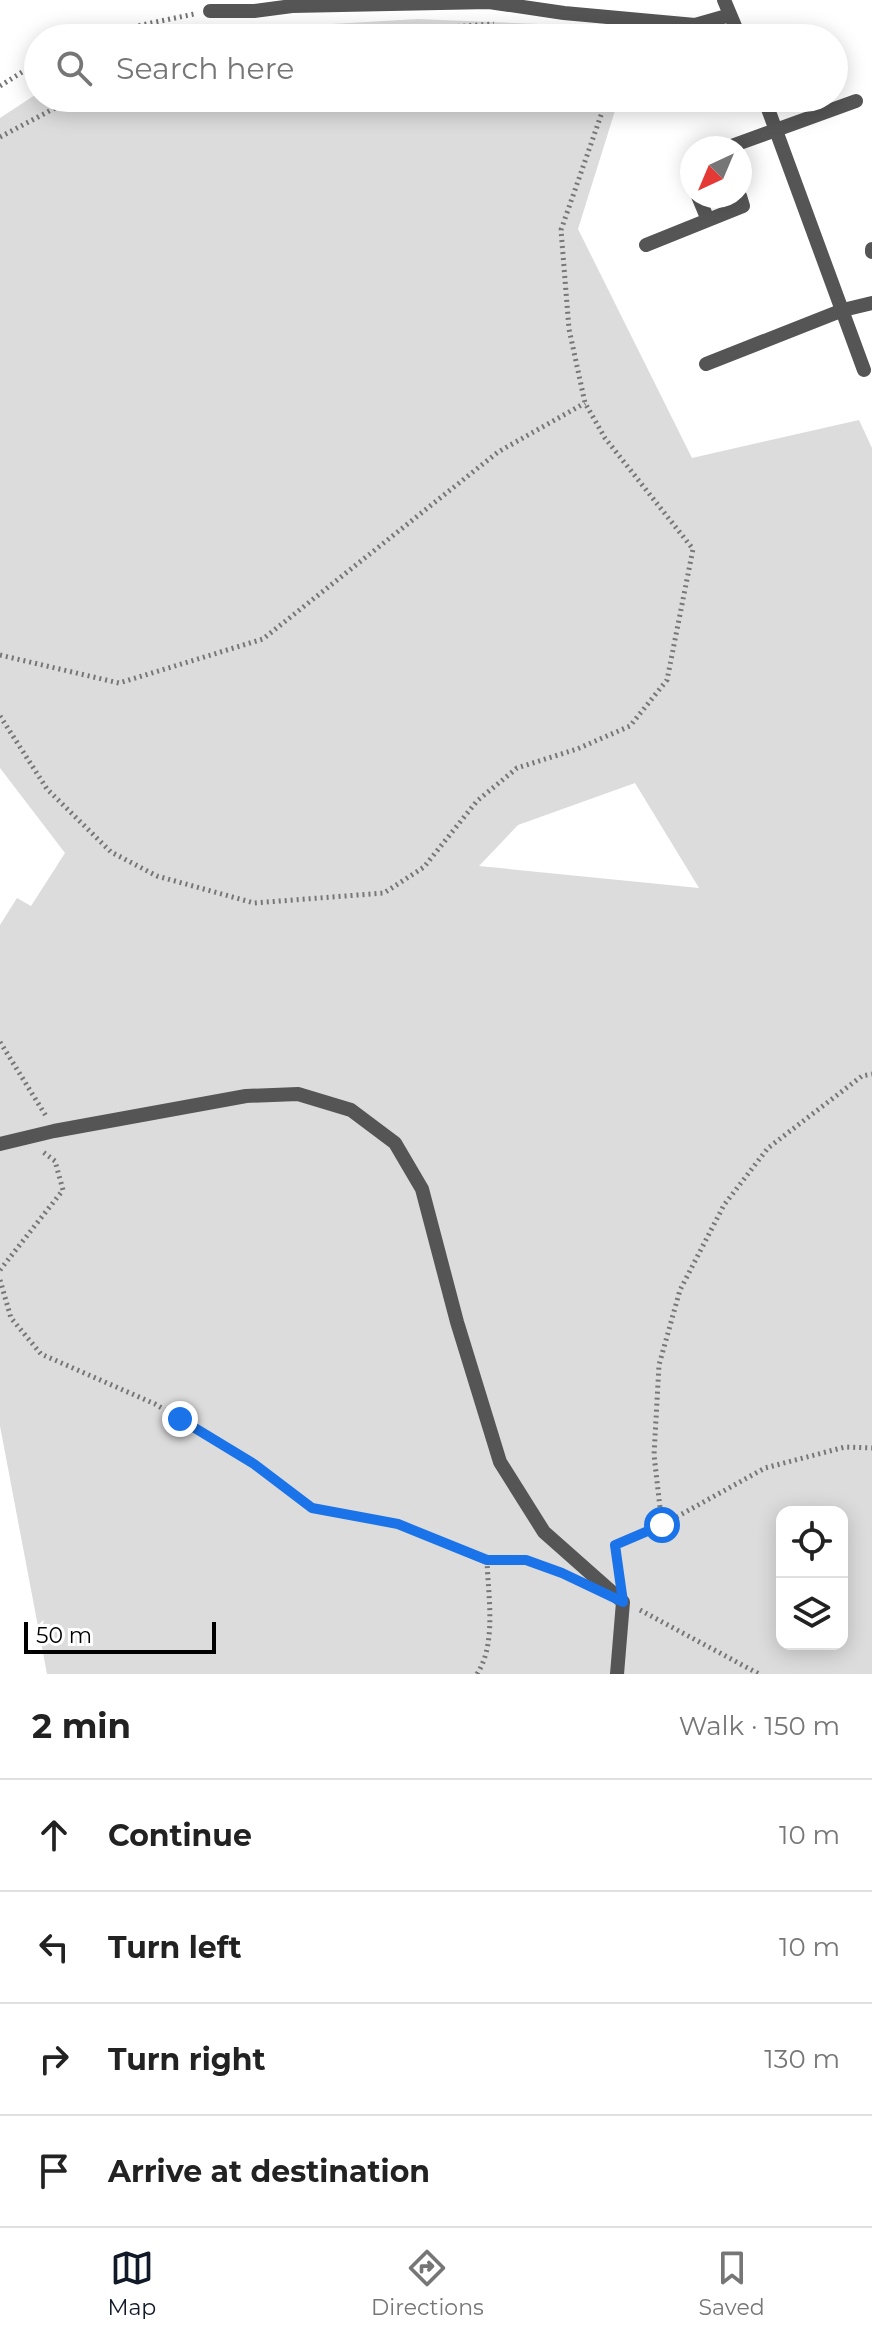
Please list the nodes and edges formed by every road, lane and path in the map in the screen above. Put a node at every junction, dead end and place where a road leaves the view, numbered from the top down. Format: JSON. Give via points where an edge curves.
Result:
{"nodes":[{"id":1,"x":724,"y":0,"type":"edge"},
{"id":2,"x":210,"y":11,"type":"joint"},
{"id":3,"x":730,"y":15,"type":"junction"},
{"id":4,"x":147,"y":24,"type":"edge"},
{"id":5,"x":684,"y":24,"type":"edge"},
{"id":6,"x":698,"y":24,"type":"edge"},
{"id":7,"x":734,"y":24,"type":"edge"},
{"id":8,"x":24,"y":71,"type":"edge"},
{"id":9,"x":0,"y":86,"type":"edge"},
{"id":10,"x":856,"y":101,"type":"dead end"},
{"id":11,"x":848,"y":104,"type":"edge"},
{"id":12,"x":47,"y":112,"type":"edge"},
{"id":13,"x":602,"y":112,"type":"edge"},
{"id":14,"x":770,"y":112,"type":"edge"},
{"id":15,"x":827,"y":112,"type":"edge"},
{"id":16,"x":777,"y":131,"type":"junction"},
{"id":17,"x":0,"y":137,"type":"edge"},
{"id":18,"x":752,"y":139,"type":"edge"},
{"id":19,"x":703,"y":208,"type":"edge"},
{"id":20,"x":738,"y":208,"type":"edge"},
{"id":21,"x":708,"y":220,"type":"junction"},
{"id":22,"x":646,"y":245,"type":"dead end"},
{"id":23,"x":872,"y":303,"type":"edge"},
{"id":24,"x":843,"y":310,"type":"junction"},
{"id":25,"x":706,"y":364,"type":"dead end"},
{"id":26,"x":864,"y":370,"type":"dead end"},
{"id":27,"x":585,"y":403,"type":"junction"},
{"id":28,"x":0,"y":655,"type":"edge"},
{"id":29,"x":0,"y":716,"type":"edge"},
{"id":30,"x":0,"y":1042,"type":"edge"},
{"id":31,"x":872,"y":1074,"type":"edge"},
{"id":32,"x":54,"y":1131,"type":"junction"},
{"id":33,"x":27,"y":1139,"type":"junction"},
{"id":34,"x":0,"y":1144,"type":"edge"},
{"id":35,"x":0,"y":1270,"type":"edge"},
{"id":36,"x":0,"y":1280,"type":"edge"},
{"id":37,"x":872,"y":1448,"type":"edge"},
{"id":38,"x":662,"y":1525,"type":"junction"},
{"id":39,"x":487,"y":1560,"type":"junction"},
{"id":40,"x":562,"y":1573,"type":"dead end"},
{"id":41,"x":623,"y":1602,"type":"junction"},
{"id":42,"x":477,"y":1674,"type":"edge"},
{"id":43,"x":617,"y":1674,"type":"edge"},
{"id":44,"x":759,"y":1674,"type":"edge"}],
"edges":[{"from":1,"to":3,"type":"lane"},
{"from":2,"to":4,"type":"path"},
{"from":2,"to":5,"type":"lane","via":[[489,2]]},
{"from":3,"to":6,"type":"lane"},
{"from":3,"to":7,"type":"lane"},
{"from":8,"to":9,"type":"path"},
{"from":10,"to":11,"type":"lane"},
{"from":12,"to":17,"type":"path"},
{"from":13,"to":27,"type":"path","via":[[561,230],[569,329]]},
{"from":14,"to":16,"type":"lane"},
{"from":15,"to":16,"type":"lane"},
{"from":16,"to":18,"type":"lane"},
{"from":16,"to":24,"type":"lane"},
{"from":19,"to":21,"type":"lane"},
{"from":20,"to":21,"type":"lane"},
{"from":21,"to":22,"type":"lane"},
{"from":23,"to":24,"type":"lane"},
{"from":24,"to":25,"type":"lane"},
{"from":24,"to":26,"type":"lane"},
{"from":27,"to":28,"type":"path","via":[[498,452],[263,639],[119,683]]},
{"from":27,"to":29,"type":"path","via":[[605,438],[693,549],[667,680],[630,726],[517,768],[477,801],[424,867],[384,893],[254,903],[157,876],[111,852],[47,789]]},
{"from":30,"to":32,"type":"path"},
{"from":31,"to":38,"type":"path","via":[[862,1076],[768,1148],[724,1205],[680,1290],[659,1365],[654,1455]]},
{"from":32,"to":33,"type":"lane"},
{"from":32,"to":41,"type":"lane","via":[[246,1096],[298,1094],[351,1110],[395,1143],[422,1189],[500,1462],[544,1532]]},
{"from":33,"to":34,"type":"lane"},
{"from":33,"to":35,"type":"path","via":[[55,1161],[63,1190]]},
{"from":36,"to":39,"type":"path","via":[[11,1318],[41,1354],[155,1404],[254,1464],[312,1508],[398,1524]]},
{"from":37,"to":38,"type":"path","via":[[845,1447],[765,1468]]},
{"from":38,"to":41,"type":"path","via":[[615,1545]]},
{"from":39,"to":40,"type":"path","via":[[526,1560]]},
{"from":39,"to":42,"type":"path","via":[[489,1620],[485,1660]]},
{"from":41,"to":43,"type":"lane"},
{"from":41,"to":44,"type":"path"}]}
